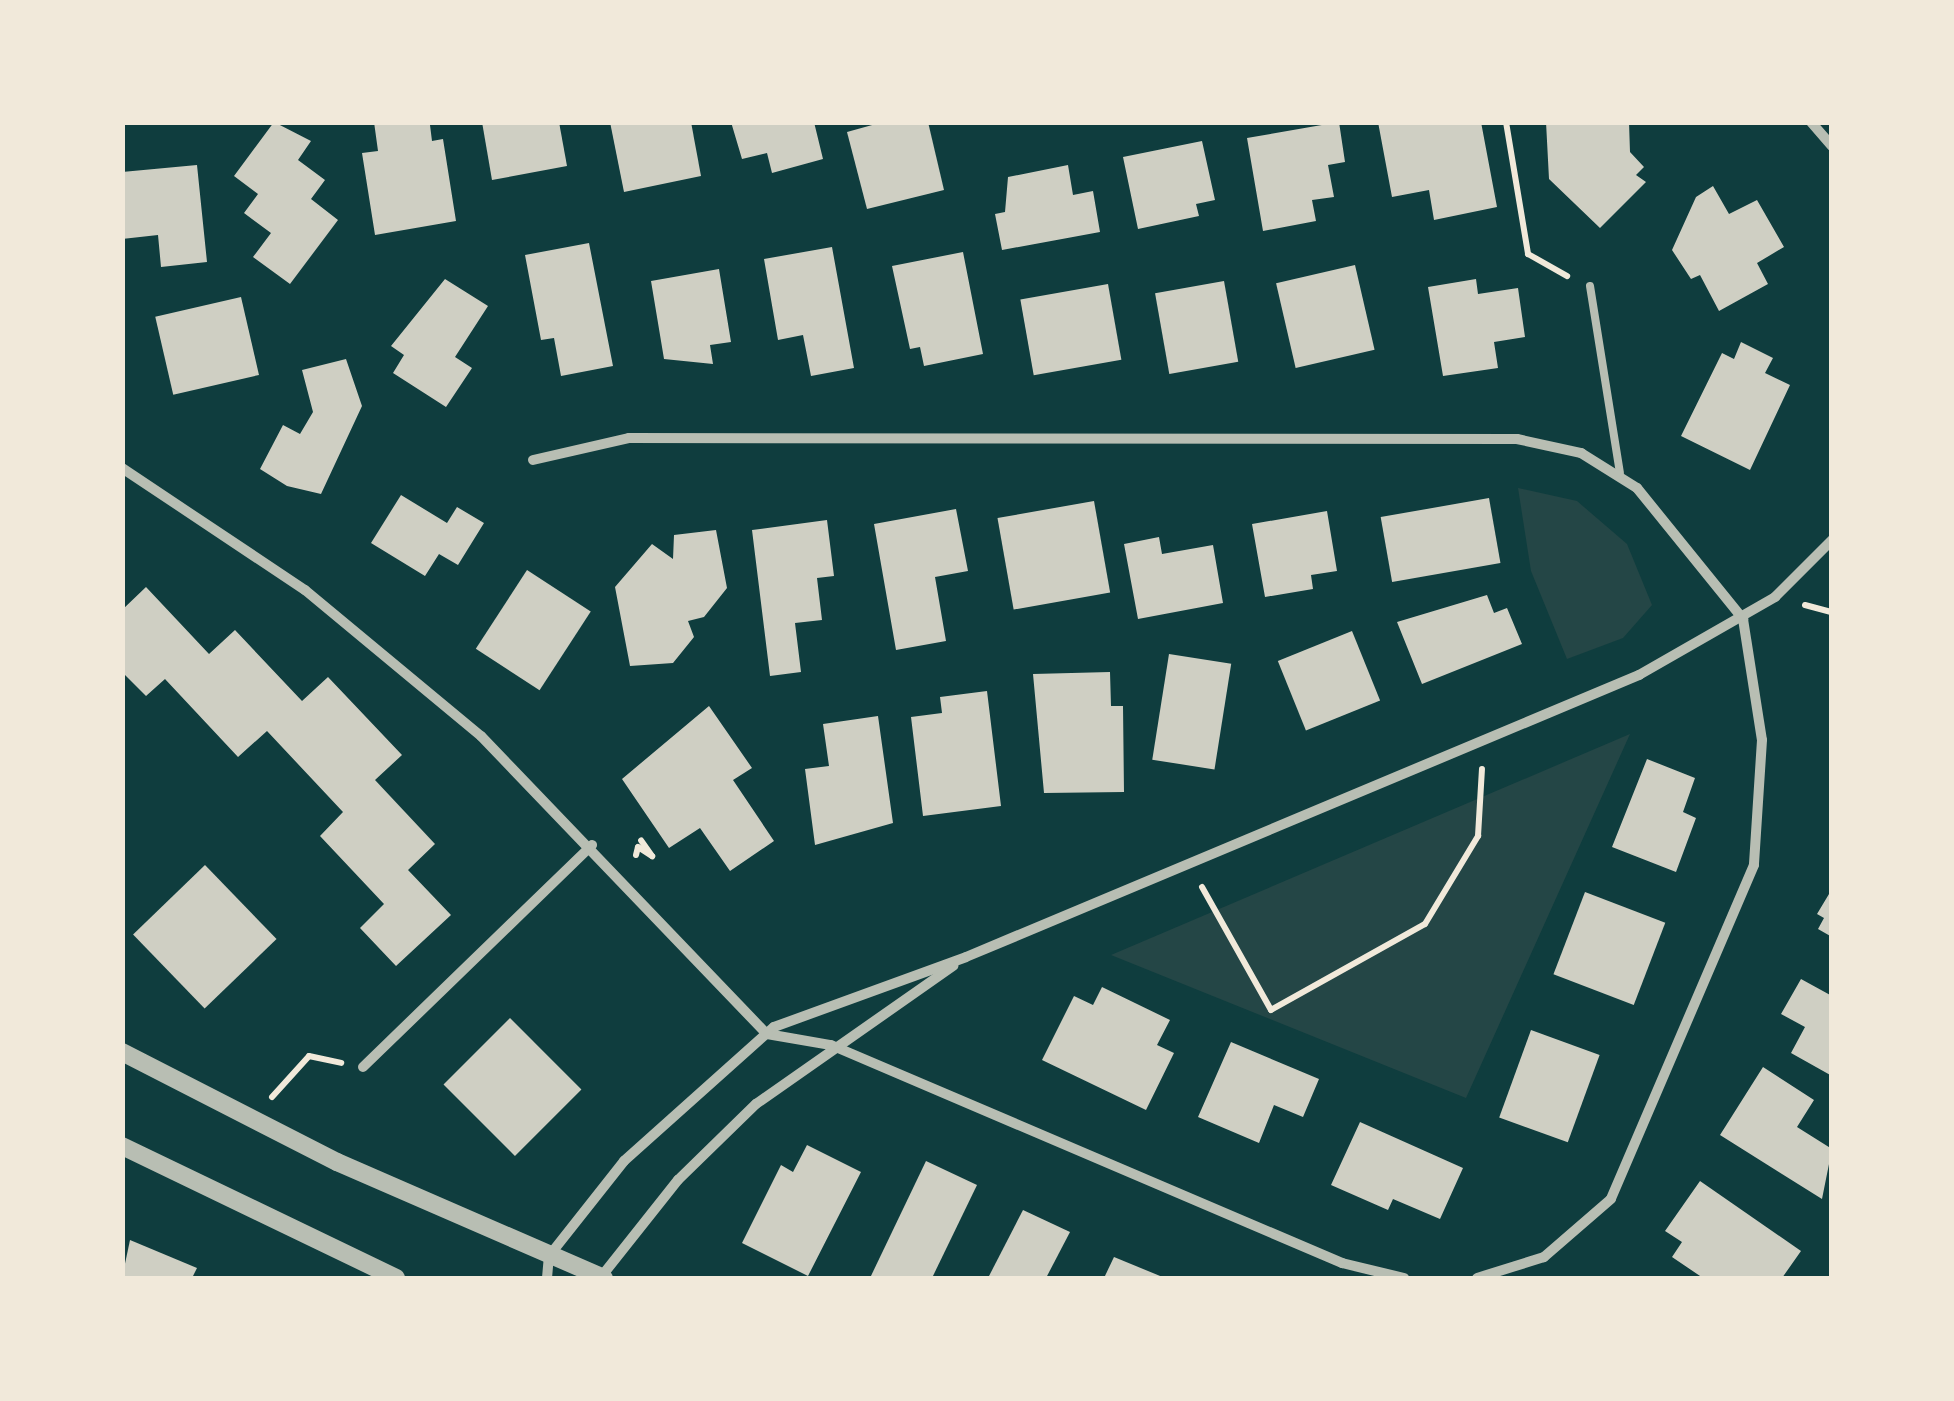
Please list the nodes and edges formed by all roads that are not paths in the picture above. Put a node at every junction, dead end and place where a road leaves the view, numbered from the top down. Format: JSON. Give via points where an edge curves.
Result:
{"nodes":[{"id":1,"x":1811,"y":122,"type":"edge"},
{"id":2,"x":1832,"y":146,"type":"edge"},
{"id":3,"x":1590,"y":286,"type":"road end"},
{"id":4,"x":533,"y":460,"type":"dead end"},
{"id":5,"x":122,"y":468,"type":"edge"},
{"id":6,"x":1620,"y":473,"type":"junction"},
{"id":7,"x":1832,"y":540,"type":"edge"},
{"id":8,"x":1742,"y":619,"type":"junction"},
{"id":9,"x":592,"y":845,"type":"junction"},
{"id":10,"x":966,"y":957,"type":"junction"},
{"id":11,"x":766,"y":1032,"type":"junction"},
{"id":12,"x":834,"y":1047,"type":"junction"},
{"id":13,"x":122,"y":1052,"type":"edge"},
{"id":14,"x":363,"y":1067,"type":"road end"},
{"id":15,"x":122,"y":1146,"type":"edge"},
{"id":16,"x":549,"y":1256,"type":"junction"},
{"id":17,"x":396,"y":1278,"type":"edge"},
{"id":18,"x":547,"y":1278,"type":"edge"},
{"id":19,"x":602,"y":1278,"type":"edge"},
{"id":20,"x":1404,"y":1278,"type":"edge"},
{"id":21,"x":1477,"y":1278,"type":"edge"}],
"edges":[{"from":1,"to":2,"type":"street"},
{"from":3,"to":6,"type":"lane"},
{"from":4,"to":6,"type":"street","via":[[628,438],[1494,439],[1560,446]]},
{"from":5,"to":9,"type":"street","via":[[396,662]]},
{"from":6,"to":8,"type":"street"},
{"from":7,"to":8,"type":"street"},
{"from":8,"to":10,"type":"street","via":[[1639,676]]},
{"from":8,"to":21,"type":"street","via":[[1763,781],[1743,906],[1611,1199],[1544,1257]]},
{"from":9,"to":11,"type":"street"},
{"from":9,"to":14,"type":"street"},
{"from":10,"to":11,"type":"street","via":[[825,1002]]},
{"from":10,"to":12,"type":"street"},
{"from":11,"to":12,"type":"street"},
{"from":11,"to":16,"type":"street","via":[[624,1161]]},
{"from":12,"to":19,"type":"street","via":[[716,1140]]},
{"from":12,"to":20,"type":"street","via":[[1342,1263]]},
{"from":13,"to":16,"type":"street","via":[[251,1120]]},
{"from":15,"to":17,"type":"street"},
{"from":16,"to":18,"type":"street"},
{"from":16,"to":19,"type":"street"}]}
